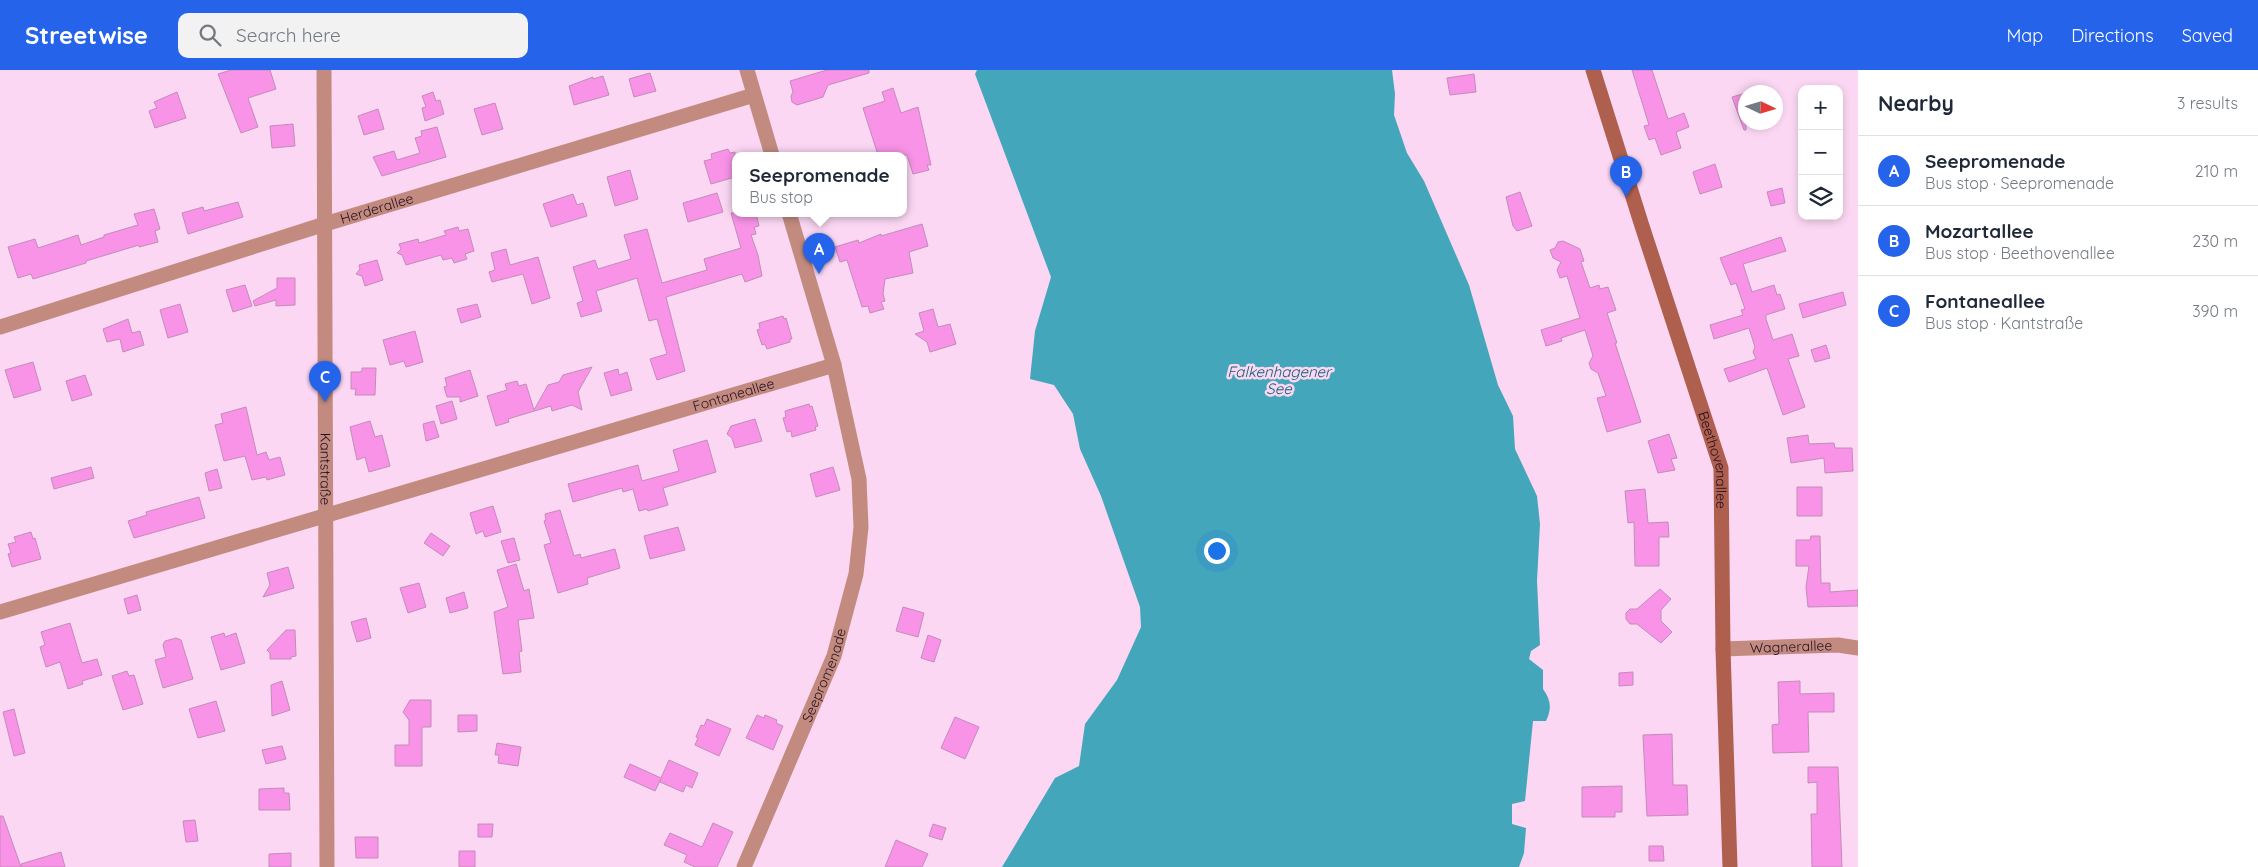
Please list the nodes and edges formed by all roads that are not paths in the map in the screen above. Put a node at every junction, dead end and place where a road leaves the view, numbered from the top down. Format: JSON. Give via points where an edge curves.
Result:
{"nodes":[{"id":1,"x":324,"y":70,"type":"edge"},
{"id":2,"x":747,"y":70,"type":"edge"},
{"id":3,"x":1593,"y":70,"type":"edge"},
{"id":4,"x":754,"y":95,"type":"junction"},
{"id":5,"x":771,"y":152,"type":"edge"},
{"id":6,"x":790,"y":217,"type":"edge"},
{"id":7,"x":325,"y":224,"type":"junction"},
{"id":8,"x":0,"y":327,"type":"edge"},
{"id":9,"x":834,"y":364,"type":"junction"},
{"id":10,"x":326,"y":514,"type":"junction"},
{"id":11,"x":0,"y":612,"type":"edge"},
{"id":12,"x":1858,"y":648,"type":"edge"},
{"id":13,"x":1723,"y":649,"type":"junction"},
{"id":14,"x":327,"y":867,"type":"edge"},
{"id":15,"x":744,"y":867,"type":"edge"},
{"id":16,"x":1730,"y":867,"type":"edge"}],
"edges":[{"from":1,"to":7,"type":"street","name":"Kantstraße"},
{"from":2,"to":4,"type":"street"},
{"from":3,"to":13,"type":"street","name":"Beethovenallee","via":[[1721,468]]},
{"from":4,"to":5,"type":"street"},
{"from":4,"to":7,"type":"street","name":"Herderallee"},
{"from":6,"to":9,"type":"street","name":"Seepromenade"},
{"from":7,"to":8,"type":"street","name":"Herderallee"},
{"from":7,"to":10,"type":"street","name":"Kantstraße"},
{"from":9,"to":10,"type":"street","name":"Fontaneallee"},
{"from":9,"to":15,"type":"street","name":"Seepromenade","via":[[859,479],[861,526],[856,574],[834,656]]},
{"from":10,"to":11,"type":"street","name":"Fontaneallee"},
{"from":10,"to":14,"type":"street","name":"Kantstraße"},
{"from":12,"to":13,"type":"street","name":"Wagnerallee","via":[[1838,645]]},
{"from":13,"to":16,"type":"street","name":"Beethovenallee"}]}
